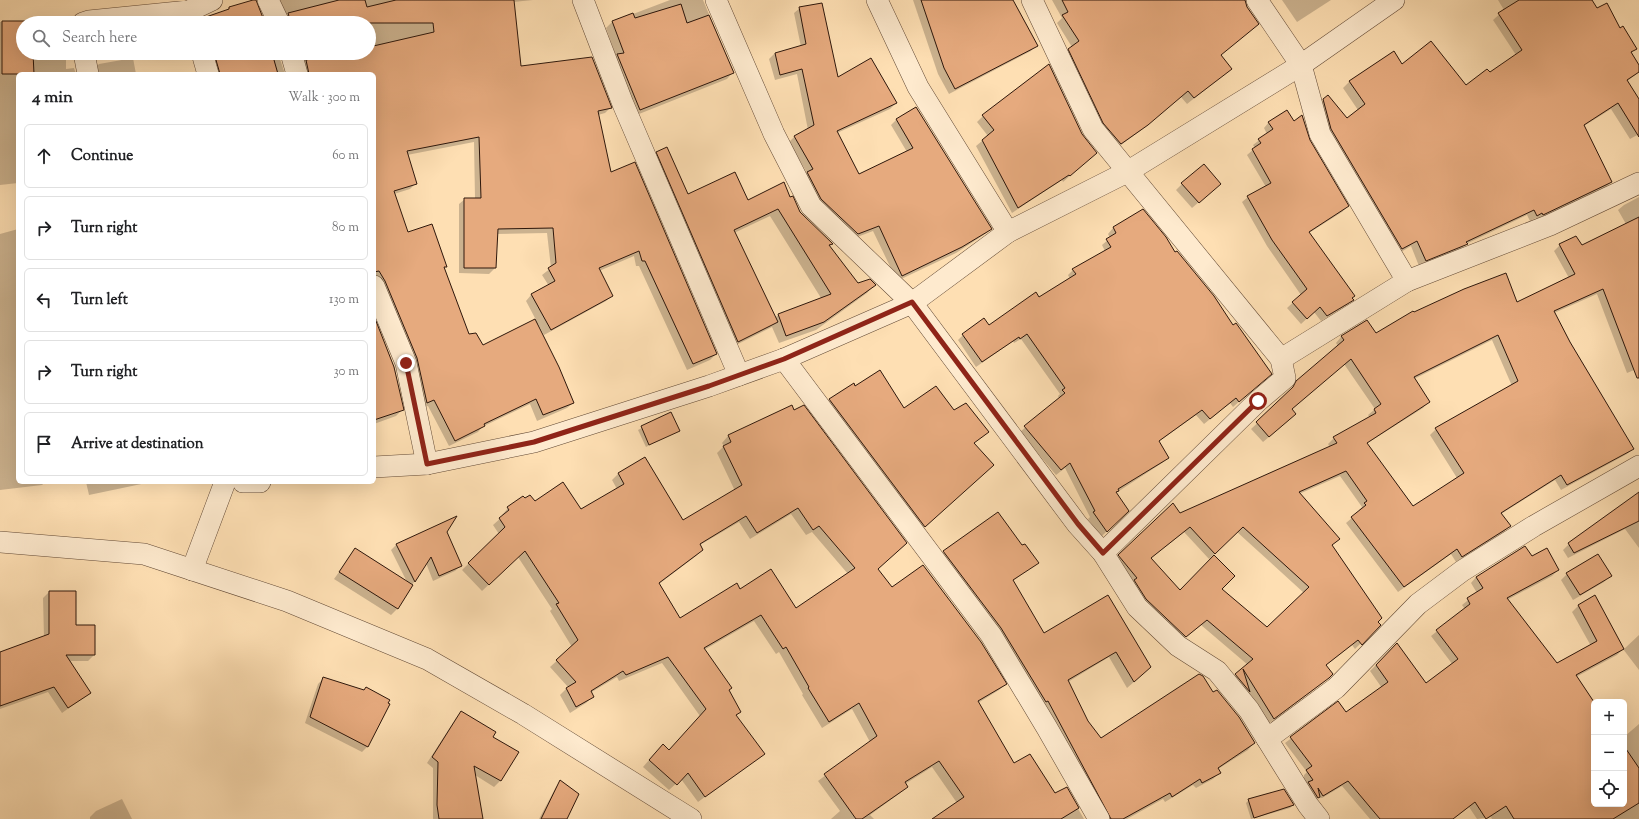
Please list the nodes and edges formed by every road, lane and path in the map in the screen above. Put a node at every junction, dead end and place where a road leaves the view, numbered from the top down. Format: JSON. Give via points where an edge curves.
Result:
{"nodes":[{"id":1,"x":212,"y":0,"type":"edge"},
{"id":2,"x":268,"y":0,"type":"edge"},
{"id":3,"x":583,"y":0,"type":"edge"},
{"id":4,"x":716,"y":0,"type":"edge"},
{"id":5,"x":877,"y":0,"type":"edge"},
{"id":6,"x":1032,"y":0,"type":"edge"},
{"id":7,"x":1257,"y":0,"type":"edge"},
{"id":8,"x":1394,"y":0,"type":"edge"},
{"id":9,"x":192,"y":16,"type":"edge"},
{"id":10,"x":276,"y":16,"type":"edge"},
{"id":11,"x":85,"y":60,"type":"edge"},
{"id":12,"x":204,"y":60,"type":"edge"},
{"id":13,"x":293,"y":60,"type":"edge"},
{"id":14,"x":1301,"y":65,"type":"junction"},
{"id":15,"x":88,"y":72,"type":"edge"},
{"id":16,"x":207,"y":72,"type":"edge"},
{"id":17,"x":296,"y":72,"type":"edge"},
{"id":18,"x":1127,"y":172,"type":"junction"},
{"id":19,"x":1639,"y":184,"type":"edge"},
{"id":20,"x":1008,"y":232,"type":"junction"},
{"id":21,"x":1407,"y":281,"type":"junction"},
{"id":22,"x":376,"y":291,"type":"edge"},
{"id":23,"x":912,"y":302,"type":"junction"},
{"id":24,"x":784,"y":359,"type":"junction"},
{"id":25,"x":1282,"y":359,"type":"junction"},
{"id":26,"x":739,"y":375,"type":"junction"},
{"id":27,"x":427,"y":464,"type":"junction"},
{"id":28,"x":1639,"y":466,"type":"edge"},
{"id":29,"x":376,"y":467,"type":"edge"},
{"id":30,"x":224,"y":484,"type":"edge"},
{"id":31,"x":0,"y":542,"type":"edge"},
{"id":32,"x":1103,"y":553,"type":"junction"},
{"id":33,"x":192,"y":570,"type":"junction"},
{"id":34,"x":1267,"y":739,"type":"junction"},
{"id":35,"x":691,"y":819,"type":"edge"},
{"id":36,"x":1099,"y":819,"type":"edge"},
{"id":37,"x":1319,"y":819,"type":"edge"}],
"edges":[{"from":1,"to":9,"type":"street"},
{"from":2,"to":10,"type":"street"},
{"from":3,"to":26,"type":"street","via":[[623,104]]},
{"from":4,"to":23,"type":"street","via":[[774,134],[812,206]]},
{"from":5,"to":20,"type":"street","via":[[918,87]]},
{"from":6,"to":18,"type":"street","via":[[1093,129]]},
{"from":7,"to":14,"type":"street"},
{"from":8,"to":14,"type":"street"},
{"from":11,"to":15,"type":"street"},
{"from":12,"to":16,"type":"street"},
{"from":13,"to":17,"type":"street"},
{"from":14,"to":18,"type":"street"},
{"from":14,"to":21,"type":"street","via":[[1320,134]]},
{"from":18,"to":20,"type":"street"},
{"from":18,"to":25,"type":"street"},
{"from":19,"to":21,"type":"street","via":[[1550,224]]},
{"from":20,"to":23,"type":"street"},
{"from":21,"to":25,"type":"street"},
{"from":22,"to":27,"type":"street","via":[[406,363]]},
{"from":23,"to":24,"type":"street"},
{"from":23,"to":32,"type":"street","via":[[1078,524]]},
{"from":24,"to":26,"type":"street"},
{"from":24,"to":36,"type":"street","via":[[991,635]]},
{"from":25,"to":32,"type":"street","via":[[1285,378],[1258,401]]},
{"from":26,"to":27,"type":"street","via":[[534,442]]},
{"from":27,"to":29,"type":"street"},
{"from":28,"to":34,"type":"street","via":[[1462,571],[1418,604],[1336,688]]},
{"from":30,"to":33,"type":"street"},
{"from":31,"to":33,"type":"street","via":[[144,554]]},
{"from":32,"to":34,"type":"street","via":[[1137,607],[1178,646],[1217,671],[1249,710]]},
{"from":33,"to":35,"type":"street","via":[[287,600],[427,659],[523,714]]},
{"from":34,"to":37,"type":"street"}]}
